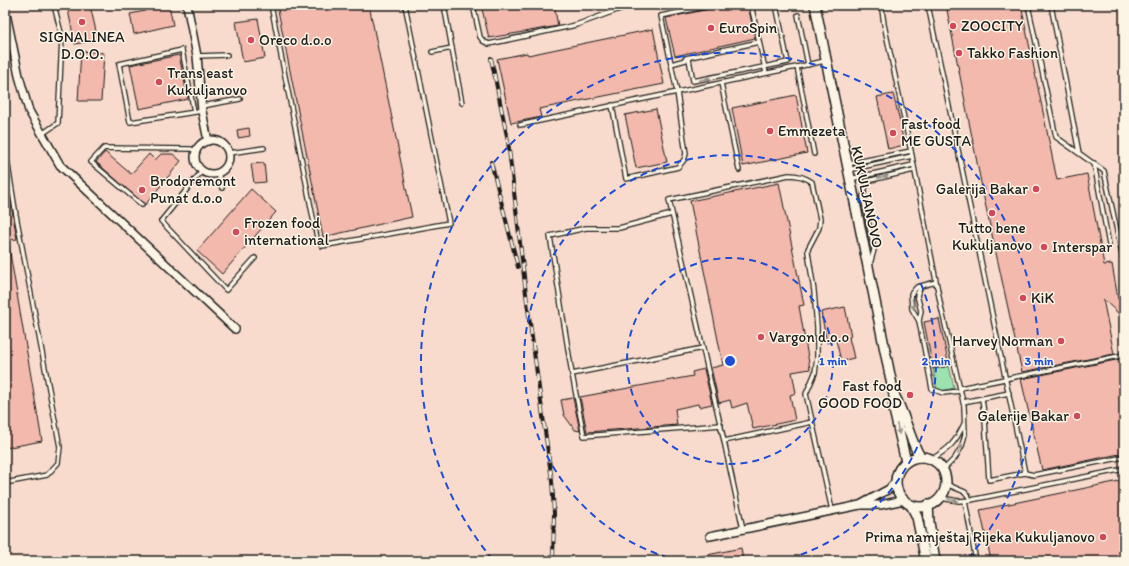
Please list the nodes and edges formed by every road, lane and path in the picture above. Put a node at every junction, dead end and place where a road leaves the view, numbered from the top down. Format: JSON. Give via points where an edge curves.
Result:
{"nodes":[{"id":1,"x":54,"y":5,"type":"edge"},
{"id":2,"x":187,"y":5,"type":"edge"},
{"id":3,"x":271,"y":5,"type":"edge"},
{"id":4,"x":405,"y":5,"type":"edge"},
{"id":5,"x":444,"y":5,"type":"edge"},
{"id":6,"x":473,"y":5,"type":"edge"},
{"id":7,"x":631,"y":5,"type":"edge"},
{"id":8,"x":713,"y":5,"type":"edge"},
{"id":9,"x":751,"y":5,"type":"edge"},
{"id":10,"x":776,"y":5,"type":"edge"},
{"id":11,"x":815,"y":5,"type":"edge"},
{"id":12,"x":882,"y":5,"type":"edge"},
{"id":13,"x":928,"y":5,"type":"edge"},
{"id":14,"x":1028,"y":5,"type":"edge"},
{"id":15,"x":1051,"y":5,"type":"edge"},
{"id":16,"x":5,"y":9,"type":"edge"},
{"id":17,"x":798,"y":15,"type":"dead end"},
{"id":18,"x":759,"y":42,"type":"junction"},
{"id":19,"x":452,"y":48,"type":"junction"},
{"id":20,"x":432,"y":52,"type":"dead end"},
{"id":21,"x":227,"y":55,"type":"dead end"},
{"id":22,"x":197,"y":56,"type":"junction"},
{"id":23,"x":826,"y":61,"type":"junction"},
{"id":24,"x":670,"y":63,"type":"junction"},
{"id":25,"x":808,"y":65,"type":"junction"},
{"id":26,"x":764,"y":66,"type":"junction"},
{"id":27,"x":797,"y":67,"type":"junction"},
{"id":28,"x":766,"y":73,"type":"junction"},
{"id":29,"x":721,"y":82,"type":"junction"},
{"id":30,"x":676,"y":92,"type":"junction"},
{"id":31,"x":240,"y":99,"type":"dead end"},
{"id":32,"x":462,"y":103,"type":"dead end"},
{"id":33,"x":612,"y":105,"type":"junction"},
{"id":34,"x":202,"y":109,"type":"junction"},
{"id":35,"x":194,"y":112,"type":"junction"},
{"id":36,"x":520,"y":124,"type":"dead end"},
{"id":37,"x":42,"y":134,"type":"junction"},
{"id":38,"x":208,"y":141,"type":"junction"},
{"id":39,"x":5,"y":147,"type":"edge"},
{"id":40,"x":264,"y":148,"type":"dead end"},
{"id":41,"x":196,"y":151,"type":"junction"},
{"id":42,"x":911,"y":151,"type":"junction"},
{"id":43,"x":229,"y":153,"type":"junction"},
{"id":44,"x":1080,"y":153,"type":"junction"},
{"id":45,"x":814,"y":154,"type":"dead end"},
{"id":46,"x":912,"y":156,"type":"junction"},
{"id":47,"x":1094,"y":163,"type":"junction"},
{"id":48,"x":847,"y":167,"type":"junction"},
{"id":49,"x":914,"y":168,"type":"junction"},
{"id":50,"x":739,"y":170,"type":"dead end"},
{"id":51,"x":202,"y":171,"type":"junction"},
{"id":52,"x":218,"y":174,"type":"junction"},
{"id":53,"x":849,"y":179,"type":"junction"},
{"id":54,"x":222,"y":188,"type":"dead end"},
{"id":55,"x":142,"y":205,"type":"dead end"},
{"id":56,"x":672,"y":214,"type":"junction"},
{"id":57,"x":1109,"y":245,"type":"dead end"},
{"id":58,"x":255,"y":258,"type":"dead end"},
{"id":59,"x":1124,"y":263,"type":"edge"},
{"id":60,"x":868,"y":270,"type":"junction"},
{"id":61,"x":936,"y":282,"type":"junction"},
{"id":62,"x":921,"y":286,"type":"junction"},
{"id":63,"x":920,"y":321,"type":"junction"},
{"id":64,"x":235,"y":329,"type":"dead end"},
{"id":65,"x":703,"y":348,"type":"junction"},
{"id":66,"x":1124,"y":355,"type":"edge"},
{"id":67,"x":572,"y":374,"type":"junction"},
{"id":68,"x":1006,"y":379,"type":"junction"},
{"id":69,"x":960,"y":389,"type":"junction"},
{"id":70,"x":1009,"y":393,"type":"junction"},
{"id":71,"x":894,"y":395,"type":"junction"},
{"id":72,"x":982,"y":399,"type":"junction"},
{"id":73,"x":963,"y":402,"type":"junction"},
{"id":74,"x":812,"y":422,"type":"junction"},
{"id":75,"x":965,"y":423,"type":"junction"},
{"id":76,"x":721,"y":425,"type":"junction"},
{"id":77,"x":724,"y":441,"type":"junction"},
{"id":78,"x":920,"y":457,"type":"junction"},
{"id":79,"x":1124,"y":457,"type":"edge"},
{"id":80,"x":932,"y":459,"type":"junction"},
{"id":81,"x":906,"y":462,"type":"junction"},
{"id":82,"x":1124,"y":469,"type":"edge"},
{"id":83,"x":943,"y":470,"type":"junction"},
{"id":84,"x":1025,"y":473,"type":"junction"},
{"id":85,"x":896,"y":481,"type":"junction"},
{"id":86,"x":5,"y":483,"type":"edge"},
{"id":87,"x":946,"y":484,"type":"junction"},
{"id":88,"x":940,"y":498,"type":"junction"},
{"id":89,"x":971,"y":500,"type":"junction"},
{"id":90,"x":965,"y":501,"type":"junction"},
{"id":91,"x":908,"y":502,"type":"junction"},
{"id":92,"x":860,"y":505,"type":"junction"},
{"id":93,"x":928,"y":506,"type":"junction"},
{"id":94,"x":832,"y":511,"type":"junction"},
{"id":95,"x":743,"y":529,"type":"junction"},
{"id":96,"x":710,"y":536,"type":"dead end"},
{"id":97,"x":926,"y":561,"type":"edge"},
{"id":98,"x":935,"y":561,"type":"edge"},
{"id":99,"x":976,"y":561,"type":"edge"}],
"edges":[{"from":1,"to":37,"type":"lane","via":[[62,37],[58,123]]},
{"from":2,"to":22,"type":"street"},
{"from":3,"to":4,"type":"lane","via":[[317,238],[322,246],[449,223]]},
{"from":5,"to":19,"type":"lane"},
{"from":6,"to":7,"type":"lane","via":[[480,37],[489,44],[576,25]]},
{"from":8,"to":24,"type":"lane","via":[[661,16]]},
{"from":9,"to":18,"type":"lane"},
{"from":10,"to":26,"type":"lane","via":[[788,62]]},
{"from":11,"to":23,"type":"main road","name":"KUKULJANOVO"},
{"from":12,"to":42,"type":"lane"},
{"from":13,"to":68,"type":"lane"},
{"from":14,"to":44,"type":"lane","via":[[1056,137]]},
{"from":15,"to":44,"type":"lane"},
{"from":16,"to":37,"type":"street","via":[[29,111]]},
{"from":17,"to":25,"type":"lane"},
{"from":18,"to":24,"type":"lane"},
{"from":18,"to":26,"type":"lane"},
{"from":19,"to":20,"type":"lane"},
{"from":19,"to":32,"type":"lane"},
{"from":21,"to":22,"type":"lane"},
{"from":22,"to":34,"type":"street"},
{"from":23,"to":25,"type":"lane"},
{"from":23,"to":48,"type":"main road","name":"KUKULJANOVO"},
{"from":24,"to":26,"type":"lane","one_way":true,"via":[[688,59],[693,81]]},
{"from":24,"to":30,"type":"lane"},
{"from":25,"to":27,"type":"lane"},
{"from":26,"to":28,"type":"lane"},
{"from":27,"to":28,"type":"lane"},
{"from":27,"to":45,"type":"lane"},
{"from":28,"to":29,"type":"lane"},
{"from":29,"to":30,"type":"lane"},
{"from":29,"to":50,"type":"lane"},
{"from":30,"to":33,"type":"lane"},
{"from":30,"to":33,"type":"lane","via":[[686,150],[684,160],[675,168],[626,179]]},
{"from":31,"to":34,"type":"lane"},
{"from":33,"to":36,"type":"lane"},
{"from":34,"to":35,"type":"lane"},
{"from":34,"to":38,"type":"street"},
{"from":35,"to":35,"type":"lane","via":[[182,50],[119,64],[130,122]]},
{"from":37,"to":64,"type":"street","via":[[60,165]]},
{"from":38,"to":41,"type":"street"},
{"from":38,"to":43,"type":"street","via":[[219,142]]},
{"from":39,"to":86,"type":"lane","via":[[60,447],[58,462],[47,475]]},
{"from":40,"to":43,"type":"lane"},
{"from":41,"to":51,"type":"street","via":[[196,162]]},
{"from":41,"to":55,"type":"lane","via":[[104,148],[91,162]]},
{"from":42,"to":46,"type":"lane"},
{"from":42,"to":48,"type":"lane"},
{"from":43,"to":52,"type":"street","via":[[227,166]]},
{"from":44,"to":47,"type":"lane"},
{"from":46,"to":48,"type":"lane"},
{"from":46,"to":49,"type":"lane"},
{"from":47,"to":57,"type":"lane"},
{"from":47,"to":59,"type":"lane","via":[[1104,171]]},
{"from":48,"to":53,"type":"main road","name":"KUKULJANOVO"},
{"from":49,"to":53,"type":"lane"},
{"from":60,"to":49,"type":"lane","one_way":true,"via":[[874,250],[863,197],[867,181]]},
{"from":49,"to":61,"type":"lane"},
{"from":51,"to":52,"type":"street"},
{"from":51,"to":58,"type":"lane","via":[[161,221],[226,290]]},
{"from":52,"to":54,"type":"lane"},
{"from":53,"to":60,"type":"main road","name":"KUKULJANOVO"},
{"from":56,"to":65,"type":"lane"},
{"from":56,"to":67,"type":"lane","via":[[618,228],[586,228],[550,236]]},
{"from":56,"to":74,"type":"lane","via":[[669,200],[790,175],[807,178],[812,182],[820,219],[819,228],[808,249],[817,327],[815,373],[806,394]]},
{"from":60,"to":71,"type":"main road","name":"KUKULJANOVO"},
{"from":61,"to":62,"type":"lane"},
{"from":61,"to":69,"type":"lane"},
{"from":62,"to":63,"type":"lane","via":[[917,295],[921,311]]},
{"from":62,"to":63,"type":"lane","one_way":true,"via":[[916,287],[912,294],[912,309]]},
{"from":63,"to":69,"type":"lane","via":[[932,390],[943,393]]},
{"from":65,"to":67,"type":"lane"},
{"from":65,"to":76,"type":"lane"},
{"from":66,"to":68,"type":"lane"},
{"from":67,"to":76,"type":"lane","via":[[584,436]]},
{"from":68,"to":69,"type":"lane"},
{"from":68,"to":70,"type":"lane"},
{"from":69,"to":73,"type":"lane"},
{"from":70,"to":72,"type":"lane"},
{"from":70,"to":84,"type":"lane"},
{"from":71,"to":78,"type":"main road"},
{"from":71,"to":81,"type":"main road","one_way":true,"via":[[894,410]]},
{"from":72,"to":73,"type":"lane"},
{"from":72,"to":84,"type":"lane","via":[[989,480]]},
{"from":73,"to":75,"type":"lane"},
{"from":74,"to":77,"type":"lane"},
{"from":74,"to":94,"type":"lane"},
{"from":75,"to":80,"type":"lane","via":[[949,448]]},
{"from":83,"to":75,"type":"lane","one_way":true,"via":[[962,446]]},
{"from":76,"to":77,"type":"lane"},
{"from":77,"to":95,"type":"lane"},
{"from":78,"to":80,"type":"main road"},
{"from":78,"to":81,"type":"main road"},
{"from":79,"to":84,"type":"lane","via":[[1034,475]]},
{"from":80,"to":83,"type":"main road"},
{"from":81,"to":85,"type":"main road","via":[[900,467]]},
{"from":82,"to":89,"type":"lane"},
{"from":83,"to":87,"type":"main road"},
{"from":85,"to":91,"type":"main road","via":[[897,488]]},
{"from":85,"to":92,"type":"street","via":[[889,489]]},
{"from":87,"to":88,"type":"main road"},
{"from":87,"to":89,"type":"lane","via":[[965,492]]},
{"from":88,"to":90,"type":"lane","one_way":true},
{"from":88,"to":93,"type":"main road"},
{"from":89,"to":90,"type":"lane"},
{"from":90,"to":99,"type":"lane"},
{"from":91,"to":92,"type":"street"},
{"from":91,"to":93,"type":"main road","via":[[920,507]]},
{"from":91,"to":97,"type":"main road","via":[[917,517]]},
{"from":92,"to":94,"type":"street"},
{"from":93,"to":98,"type":"main road"},
{"from":94,"to":95,"type":"street"},
{"from":95,"to":96,"type":"street"}]}
